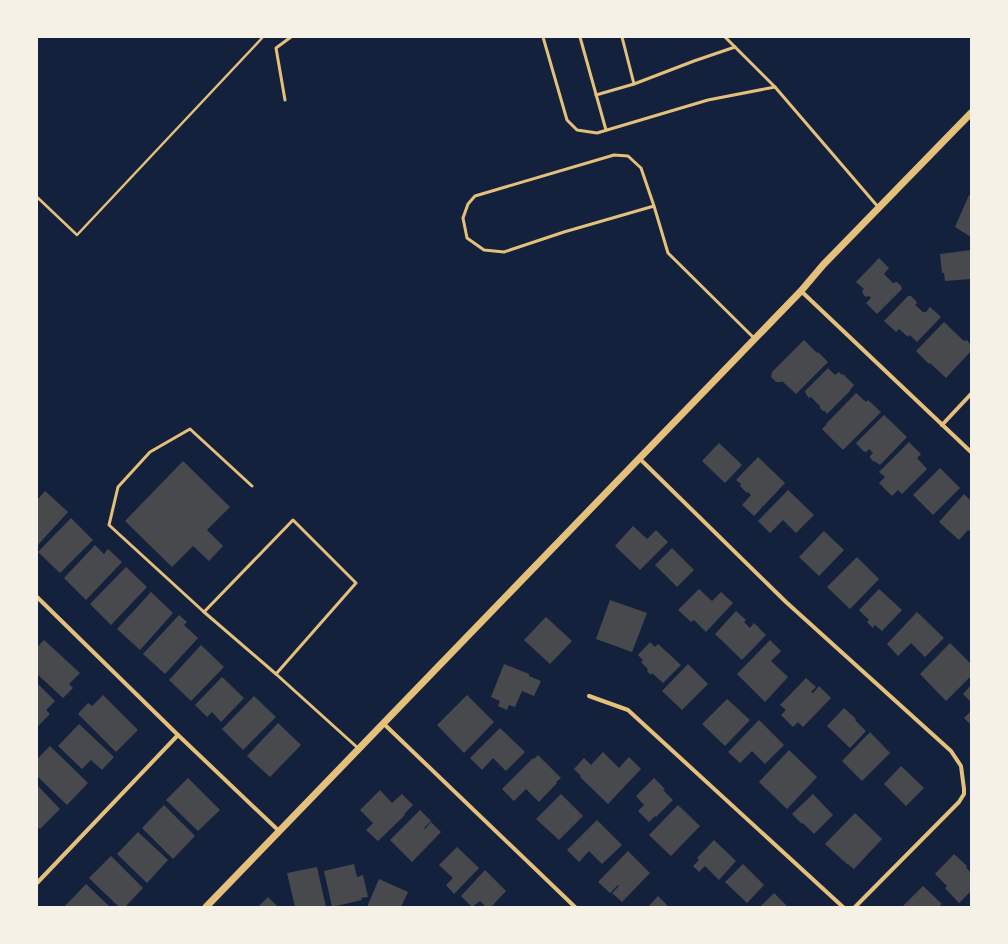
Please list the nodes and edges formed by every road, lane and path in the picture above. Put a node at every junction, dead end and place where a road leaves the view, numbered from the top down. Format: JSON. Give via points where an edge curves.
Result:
{"nodes":[{"id":1,"x":263,"y":37,"type":"edge"},
{"id":2,"x":291,"y":37,"type":"edge"},
{"id":3,"x":543,"y":37,"type":"edge"},
{"id":4,"x":580,"y":37,"type":"edge"},
{"id":5,"x":622,"y":37,"type":"edge"},
{"id":6,"x":724,"y":37,"type":"edge"},
{"id":7,"x":735,"y":47,"type":"junction"},
{"id":8,"x":634,"y":84,"type":"junction"},
{"id":9,"x":775,"y":87,"type":"junction"},
{"id":10,"x":596,"y":95,"type":"junction"},
{"id":11,"x":285,"y":100,"type":"dead end"},
{"id":12,"x":971,"y":113,"type":"edge"},
{"id":13,"x":606,"y":130,"type":"junction"},
{"id":14,"x":37,"y":197,"type":"edge"},
{"id":15,"x":654,"y":206,"type":"junction"},
{"id":16,"x":879,"y":208,"type":"junction"},
{"id":17,"x":801,"y":291,"type":"junction"},
{"id":18,"x":755,"y":339,"type":"junction"},
{"id":19,"x":971,"y":394,"type":"edge"},
{"id":20,"x":942,"y":425,"type":"junction"},
{"id":21,"x":971,"y":452,"type":"edge"},
{"id":22,"x":639,"y":458,"type":"junction"},
{"id":23,"x":252,"y":486,"type":"dead end"},
{"id":24,"x":37,"y":598,"type":"edge"},
{"id":25,"x":204,"y":612,"type":"junction"},
{"id":26,"x":276,"y":674,"type":"junction"},
{"id":27,"x":590,"y":696,"type":"dead end"},
{"id":28,"x":384,"y":724,"type":"junction"},
{"id":29,"x":178,"y":735,"type":"junction"},
{"id":30,"x":358,"y":749,"type":"junction"},
{"id":31,"x":279,"y":831,"type":"junction"},
{"id":32,"x":37,"y":883,"type":"edge"},
{"id":33,"x":206,"y":907,"type":"edge"},
{"id":34,"x":575,"y":907,"type":"edge"},
{"id":35,"x":843,"y":907,"type":"edge"},
{"id":36,"x":855,"y":907,"type":"edge"}],
"edges":[{"from":1,"to":14,"type":"path","via":[[77,235]]},
{"from":2,"to":11,"type":"lane","via":[[276,48]]},
{"from":3,"to":13,"type":"lane","via":[[567,120],[577,130],[597,133]]},
{"from":4,"to":10,"type":"lane"},
{"from":5,"to":8,"type":"lane"},
{"from":6,"to":7,"type":"lane"},
{"from":7,"to":8,"type":"lane"},
{"from":7,"to":9,"type":"lane"},
{"from":8,"to":10,"type":"lane"},
{"from":9,"to":13,"type":"lane","via":[[708,100]]},
{"from":9,"to":16,"type":"lane"},
{"from":10,"to":13,"type":"lane"},
{"from":12,"to":16,"type":"street"},
{"from":15,"to":15,"type":"lane","via":[[641,168],[628,156],[614,155],[475,196],[468,204],[463,218],[467,238],[484,250],[504,252]]},
{"from":15,"to":18,"type":"lane","via":[[668,253]]},
{"from":16,"to":17,"type":"street"},
{"from":17,"to":18,"type":"street"},
{"from":17,"to":20,"type":"street"},
{"from":18,"to":22,"type":"street"},
{"from":19,"to":20,"type":"street"},
{"from":20,"to":21,"type":"street"},
{"from":22,"to":28,"type":"street"},
{"from":22,"to":36,"type":"street","via":[[786,602],[951,751],[961,766],[964,794],[959,802]]},
{"from":23,"to":25,"type":"lane","via":[[190,429],[150,452],[118,487],[110,525]]},
{"from":24,"to":29,"type":"street"},
{"from":25,"to":26,"type":"lane"},
{"from":25,"to":26,"type":"lane","via":[[293,520],[356,583]]},
{"from":26,"to":30,"type":"lane"},
{"from":27,"to":35,"type":"street","via":[[628,710]]},
{"from":28,"to":30,"type":"street"},
{"from":28,"to":34,"type":"street"},
{"from":29,"to":31,"type":"street"},
{"from":29,"to":32,"type":"street"},
{"from":30,"to":31,"type":"street"},
{"from":31,"to":33,"type":"street"}]}
